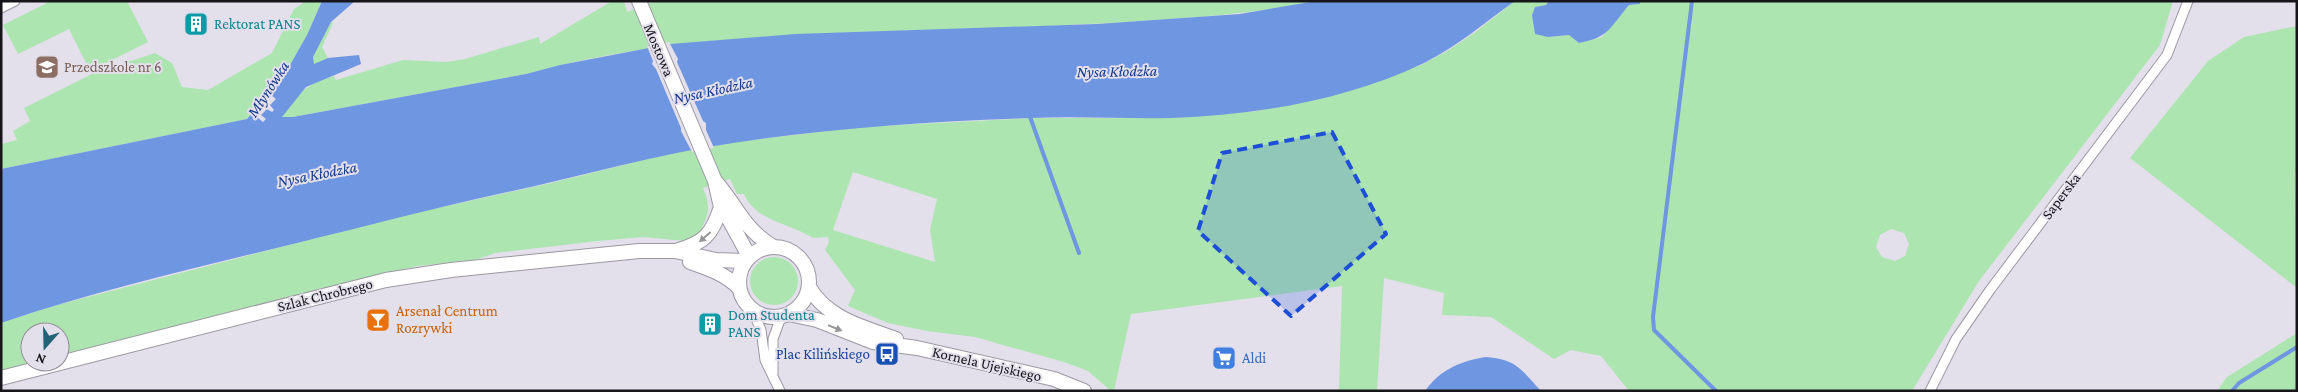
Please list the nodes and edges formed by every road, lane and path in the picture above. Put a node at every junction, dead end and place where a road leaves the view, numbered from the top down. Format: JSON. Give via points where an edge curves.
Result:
{"nodes":[{"id":1,"x":15,"y":1,"type":"edge"},
{"id":2,"x":639,"y":1,"type":"edge"},
{"id":3,"x":2188,"y":1,"type":"edge"},
{"id":4,"x":1,"y":8,"type":"edge"},
{"id":5,"x":719,"y":189,"type":"junction"},
{"id":6,"x":722,"y":208,"type":"junction"},
{"id":7,"x":772,"y":246,"type":"junction"},
{"id":8,"x":675,"y":251,"type":"junction"},
{"id":9,"x":656,"y":252,"type":"junction"},
{"id":10,"x":747,"y":259,"type":"junction"},
{"id":11,"x":809,"y":287,"type":"junction"},
{"id":12,"x":739,"y":288,"type":"junction"},
{"id":13,"x":752,"y":310,"type":"junction"},
{"id":14,"x":785,"y":316,"type":"junction"},
{"id":15,"x":918,"y":348,"type":"junction"},
{"id":16,"x":773,"y":375,"type":"junction"},
{"id":17,"x":1,"y":378,"type":"edge"},
{"id":18,"x":780,"y":391,"type":"edge"},
{"id":19,"x":1084,"y":391,"type":"edge"},
{"id":20,"x":1930,"y":391,"type":"edge"}],
"edges":[{"from":1,"to":4,"type":"street"},
{"from":2,"to":5,"type":"main road","name":"Mostowa"},
{"from":3,"to":20,"type":"street","name":"Saperska","via":[[2167,55],[1990,290],[1956,339]]},
{"from":5,"to":6,"type":"main road","name":"Mostowa"},
{"from":5,"to":7,"type":"main road","name":"Mostowa","via":[[753,233]]},
{"from":6,"to":8,"type":"main road","one_way":true,"via":[[704,239]]},
{"from":6,"to":10,"type":"main road","name":"Mostowa"},
{"from":7,"to":10,"type":"main road","via":[[756,251]]},
{"from":7,"to":11,"type":"main road","via":[[788,250],[802,260],[809,277]]},
{"from":8,"to":9,"type":"main road","name":"Szlak Chrobrego"},
{"from":8,"to":10,"type":"main road","name":"Szlak Chrobrego","via":[[716,260]]},
{"from":9,"to":12,"type":"main road","name":"Szlak Chrobrego","via":[[705,267],[732,280]]},
{"from":9,"to":17,"type":"main road","name":"Szlak Chrobrego","via":[[451,270],[393,279]]},
{"from":10,"to":12,"type":"main road","via":[[739,274]]},
{"from":11,"to":14,"type":"main road","via":[[800,306]]},
{"from":11,"to":15,"type":"main road","name":"Kornela Ujejskiego","via":[[814,296],[837,316]]},
{"from":12,"to":13,"type":"main road","via":[[743,300]]},
{"from":13,"to":14,"type":"main road","via":[[766,316]]},
{"from":13,"to":16,"type":"street","via":[[761,330],[765,360]]},
{"from":14,"to":15,"type":"main road","name":"Kornela Ujejskiego","one_way":true,"via":[[817,320],[873,342]]},
{"from":14,"to":16,"type":"street","via":[[774,339]]},
{"from":15,"to":19,"type":"main road","name":"Kornela Ujejskiego","via":[[1054,379]]},
{"from":16,"to":18,"type":"street"}]}
